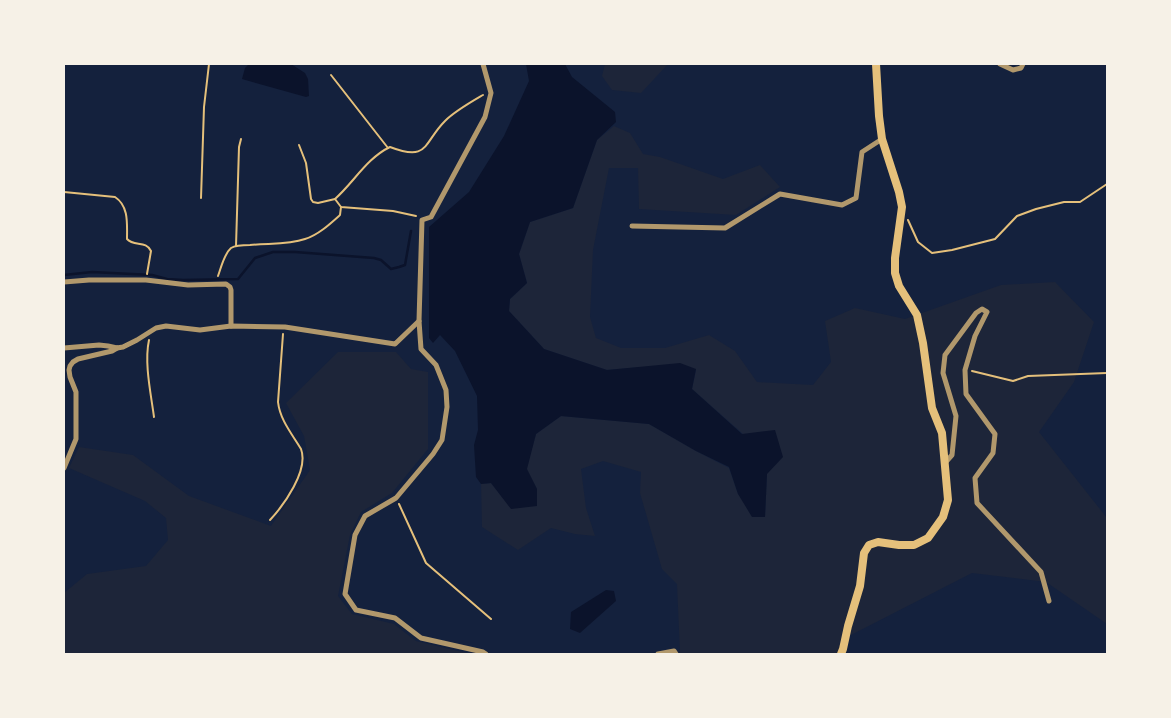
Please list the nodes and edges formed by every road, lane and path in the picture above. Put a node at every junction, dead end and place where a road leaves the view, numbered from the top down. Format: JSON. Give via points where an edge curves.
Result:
{"nodes":[{"id":1,"x":209,"y":64,"type":"edge"},
{"id":2,"x":483,"y":64,"type":"edge"},
{"id":3,"x":876,"y":64,"type":"edge"},
{"id":4,"x":1000,"y":64,"type":"edge"},
{"id":5,"x":1023,"y":64,"type":"edge"},
{"id":6,"x":331,"y":75,"type":"dead end"},
{"id":7,"x":490,"y":92,"type":"junction"},
{"id":8,"x":241,"y":139,"type":"dead end"},
{"id":9,"x":882,"y":139,"type":"junction"},
{"id":10,"x":299,"y":145,"type":"dead end"},
{"id":11,"x":388,"y":148,"type":"junction"},
{"id":12,"x":1107,"y":184,"type":"edge"},
{"id":13,"x":64,"y":192,"type":"edge"},
{"id":14,"x":201,"y":198,"type":"dead end"},
{"id":15,"x":335,"y":199,"type":"junction"},
{"id":16,"x":341,"y":207,"type":"junction"},
{"id":17,"x":902,"y":207,"type":"junction"},
{"id":18,"x":422,"y":220,"type":"junction"},
{"id":19,"x":632,"y":226,"type":"dead end"},
{"id":20,"x":236,"y":246,"type":"junction"},
{"id":21,"x":146,"y":280,"type":"junction"},
{"id":22,"x":64,"y":282,"type":"edge"},
{"id":23,"x":218,"y":284,"type":"junction"},
{"id":24,"x":419,"y":321,"type":"junction"},
{"id":25,"x":231,"y":326,"type":"junction"},
{"id":26,"x":283,"y":327,"type":"junction"},
{"id":27,"x":151,"y":337,"type":"dead end"},
{"id":28,"x":64,"y":348,"type":"edge"},
{"id":29,"x":117,"y":348,"type":"junction"},
{"id":30,"x":965,"y":370,"type":"junction"},
{"id":31,"x":1107,"y":373,"type":"edge"},
{"id":32,"x":154,"y":417,"type":"dead end"},
{"id":33,"x":944,"y":464,"type":"junction"},
{"id":34,"x":64,"y":468,"type":"edge"},
{"id":35,"x":396,"y":498,"type":"junction"},
{"id":36,"x":270,"y":520,"type":"dead end"},
{"id":37,"x":1049,"y":601,"type":"dead end"},
{"id":38,"x":491,"y":619,"type":"dead end"},
{"id":39,"x":486,"y":654,"type":"edge"},
{"id":40,"x":658,"y":654,"type":"edge"},
{"id":41,"x":676,"y":654,"type":"edge"},
{"id":42,"x":841,"y":654,"type":"edge"}],
"edges":[{"from":1,"to":14,"type":"path"},
{"from":2,"to":7,"type":"street"},
{"from":3,"to":9,"type":"main road"},
{"from":4,"to":5,"type":"street","via":[[1012,70],[1022,68]]},
{"from":6,"to":11,"type":"path"},
{"from":7,"to":11,"type":"path","via":[[449,117],[423,149],[408,153]]},
{"from":7,"to":18,"type":"street","via":[[485,117],[436,209],[431,217]]},
{"from":8,"to":20,"type":"path"},
{"from":9,"to":17,"type":"main road"},
{"from":9,"to":19,"type":"street","via":[[862,152],[856,198],[842,205],[780,194],[725,228]]},
{"from":10,"to":15,"type":"path","via":[[313,202]]},
{"from":11,"to":15,"type":"path","via":[[377,155]]},
{"from":12,"to":17,"type":"path","via":[[1080,202],[1036,208],[1017,216],[995,239],[932,253],[918,242]]},
{"from":13,"to":21,"type":"path","via":[[119,200],[125,207],[128,241],[150,248]]},
{"from":15,"to":16,"type":"path"},
{"from":16,"to":18,"type":"path","via":[[402,212]]},
{"from":16,"to":20,"type":"path","via":[[340,215],[311,237],[293,242]]},
{"from":17,"to":33,"type":"main road","via":[[895,273],[917,315],[932,408],[942,433]]},
{"from":18,"to":24,"type":"street"},
{"from":20,"to":23,"type":"path","via":[[224,260]]},
{"from":21,"to":22,"type":"street"},
{"from":21,"to":23,"type":"street","via":[[188,285]]},
{"from":23,"to":25,"type":"street","via":[[230,287]]},
{"from":24,"to":26,"type":"street","via":[[395,344]]},
{"from":24,"to":35,"type":"street","via":[[421,349],[436,365],[446,390],[448,407],[442,440]]},
{"from":25,"to":26,"type":"street"},
{"from":25,"to":29,"type":"street","via":[[200,330],[166,326]]},
{"from":26,"to":36,"type":"path","via":[[279,411],[301,449],[302,469],[282,506]]},
{"from":27,"to":32,"type":"path","via":[[148,372]]},
{"from":28,"to":29,"type":"street","via":[[99,345]]},
{"from":29,"to":34,"type":"street","via":[[78,359],[70,366],[76,392],[76,439]]},
{"from":30,"to":31,"type":"path","via":[[1013,381],[1028,376]]},
{"from":30,"to":33,"type":"street","via":[[986,312],[982,309],[945,355],[943,373],[956,416],[952,455]]},
{"from":30,"to":37,"type":"street","via":[[966,394],[995,434],[993,453],[975,478],[977,503],[1041,572]]},
{"from":33,"to":42,"type":"main road","via":[[948,500],[943,517],[928,538],[914,545],[878,542],[870,545],[864,554],[860,586]]},
{"from":35,"to":38,"type":"path","via":[[426,563]]},
{"from":35,"to":39,"type":"street","via":[[365,516],[356,535],[345,594],[356,610],[395,618],[421,638]]},
{"from":40,"to":41,"type":"street","via":[[674,651]]}]}
